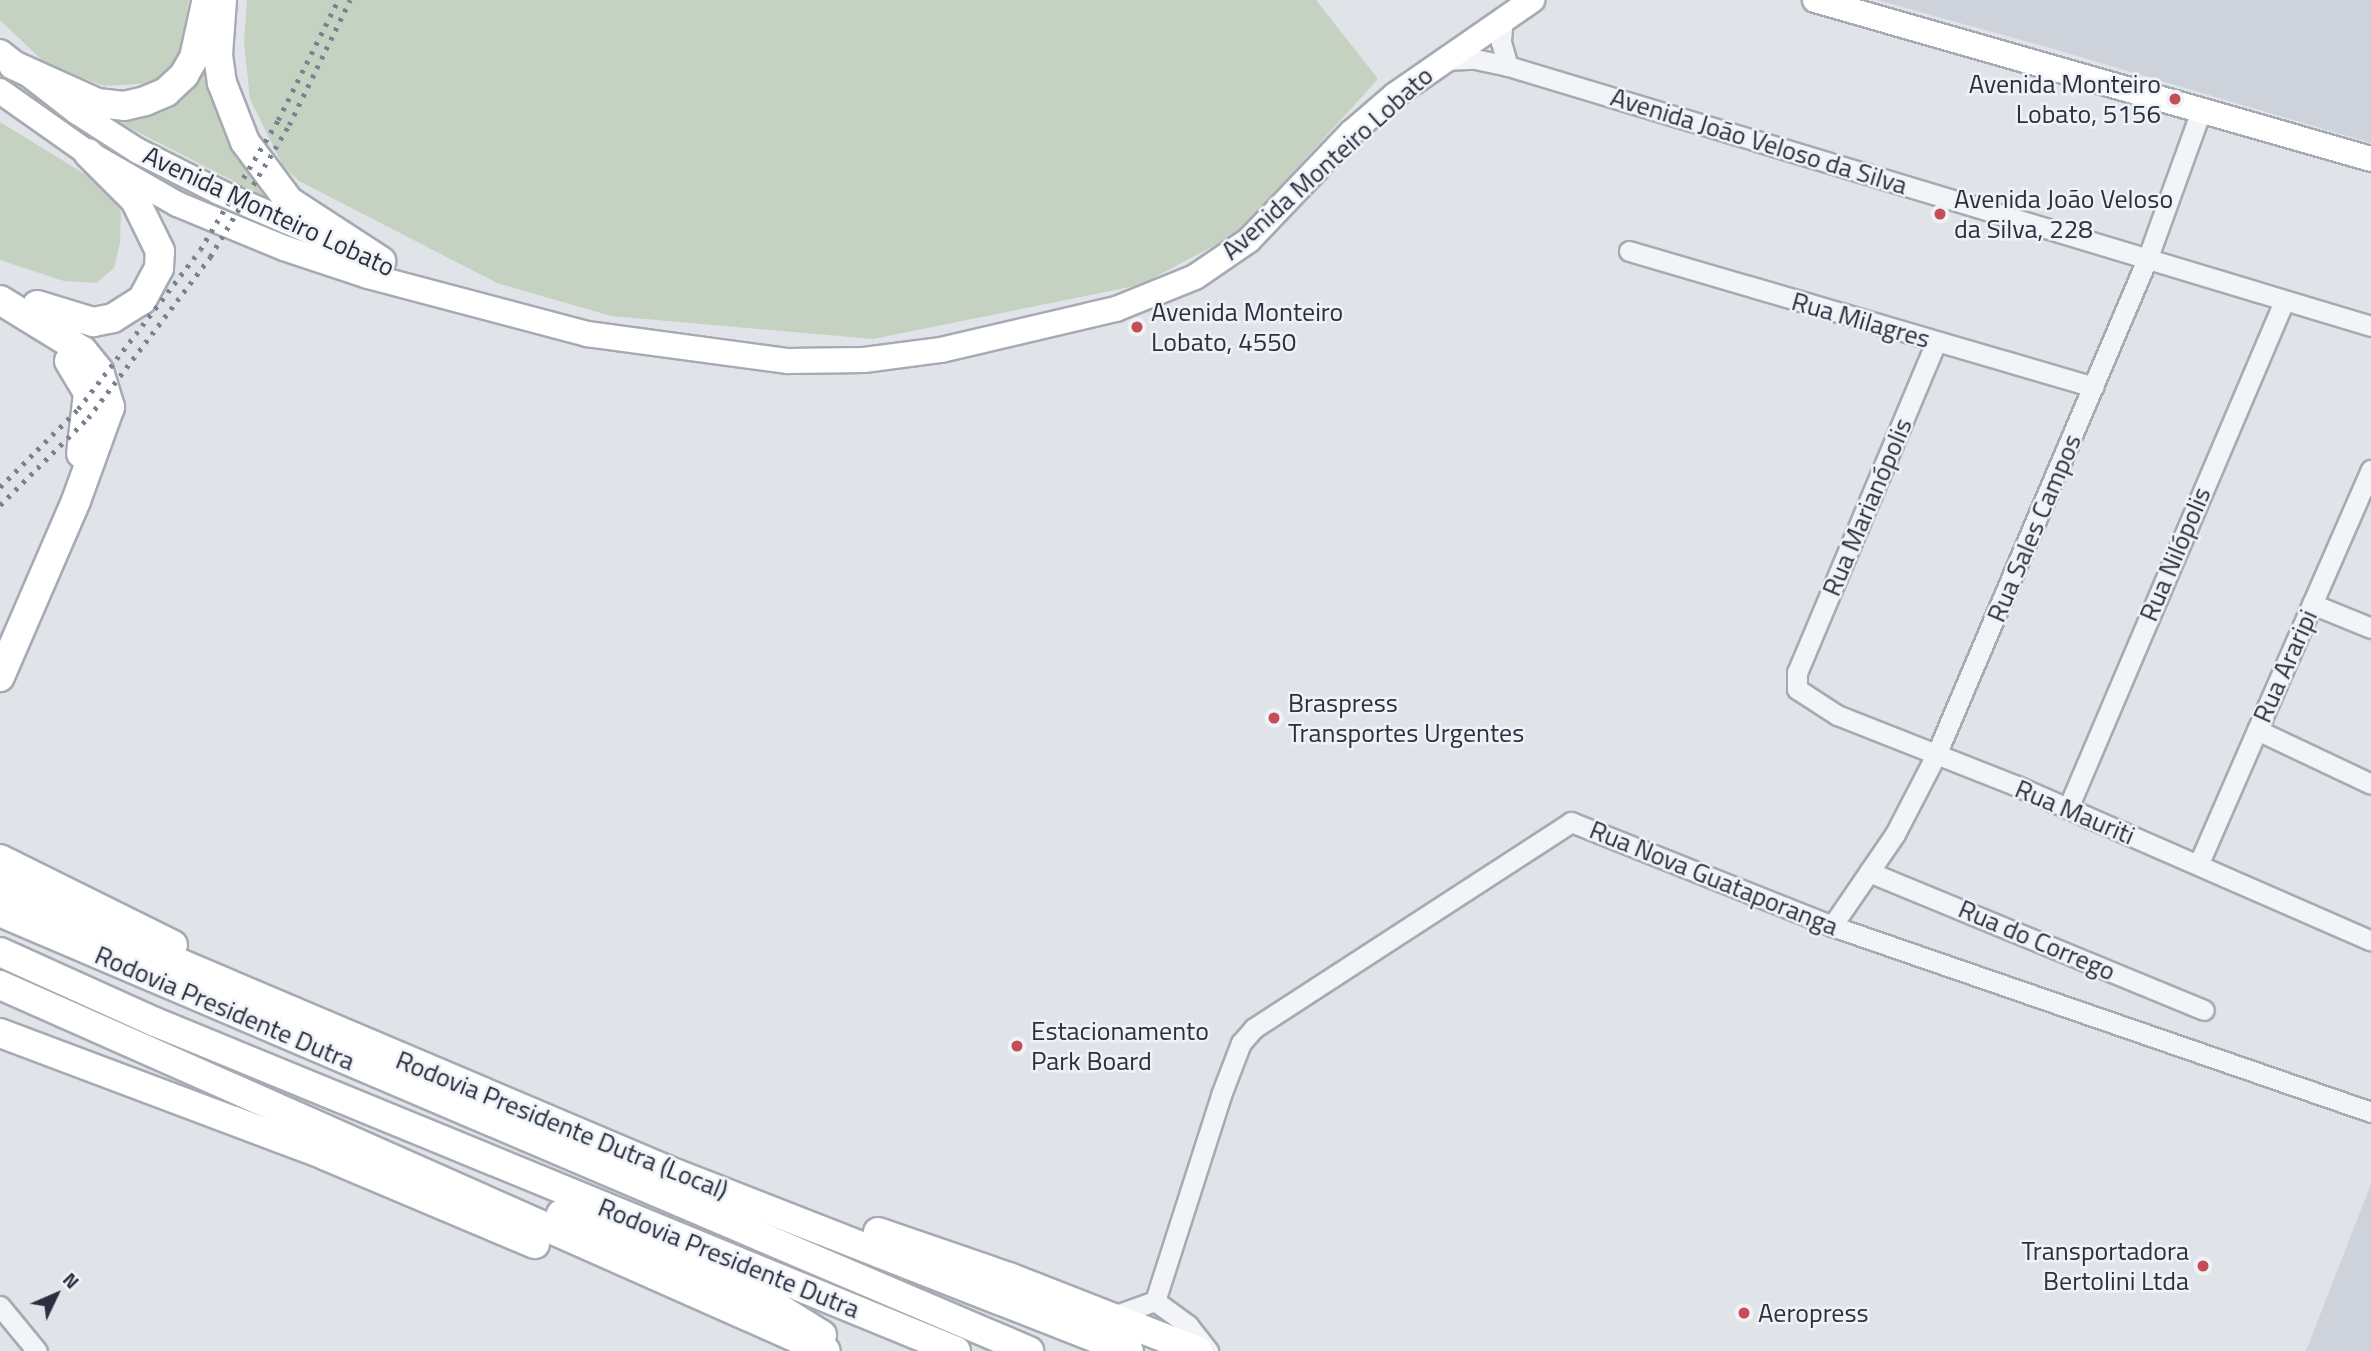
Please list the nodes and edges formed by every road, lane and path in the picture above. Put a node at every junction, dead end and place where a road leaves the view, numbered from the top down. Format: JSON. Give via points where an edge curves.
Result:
{"nodes":[{"id":1,"x":206,"y":0,"type":"edge"},
{"id":2,"x":222,"y":0,"type":"edge"},
{"id":3,"x":1532,"y":0,"type":"edge"},
{"id":4,"x":1815,"y":0,"type":"edge"},
{"id":5,"x":1503,"y":17,"type":"junction"},
{"id":6,"x":6,"y":58,"type":"edge"},
{"id":7,"x":1441,"y":60,"type":"junction"},
{"id":8,"x":1508,"y":66,"type":"junction"},
{"id":9,"x":0,"y":91,"type":"edge"},
{"id":10,"x":2200,"y":113,"type":"junction"},
{"id":11,"x":88,"y":153,"type":"junction"},
{"id":12,"x":2371,"y":159,"type":"edge"},
{"id":13,"x":1629,"y":251,"type":"dead end"},
{"id":14,"x":2148,"y":257,"type":"junction"},
{"id":15,"x":381,"y":261,"type":"junction"},
{"id":16,"x":438,"y":292,"type":"junction"},
{"id":17,"x":0,"y":293,"type":"edge"},
{"id":18,"x":0,"y":300,"type":"edge"},
{"id":19,"x":2284,"y":301,"type":"junction"},
{"id":20,"x":0,"y":322,"type":"edge"},
{"id":21,"x":2371,"y":326,"type":"edge"},
{"id":22,"x":1936,"y":342,"type":"junction"},
{"id":23,"x":2094,"y":387,"type":"junction"},
{"id":24,"x":2371,"y":470,"type":"edge"},
{"id":25,"x":76,"y":501,"type":"junction"},
{"id":26,"x":2312,"y":604,"type":"junction"},
{"id":27,"x":2371,"y":628,"type":"edge"},
{"id":28,"x":1797,"y":672,"type":"joint"},
{"id":29,"x":0,"y":677,"type":"edge"},
{"id":30,"x":2257,"y":730,"type":"junction"},
{"id":31,"x":1936,"y":755,"type":"junction"},
{"id":32,"x":2371,"y":784,"type":"edge"},
{"id":33,"x":2068,"y":808,"type":"junction"},
{"id":34,"x":2199,"y":863,"type":"junction"},
{"id":35,"x":3,"y":866,"type":"edge"},
{"id":36,"x":1870,"y":872,"type":"junction"},
{"id":37,"x":0,"y":912,"type":"edge"},
{"id":38,"x":1832,"y":926,"type":"junction"},
{"id":39,"x":2371,"y":941,"type":"edge"},
{"id":40,"x":0,"y":952,"type":"edge"},
{"id":41,"x":0,"y":985,"type":"edge"},
{"id":42,"x":2204,"y":1010,"type":"dead end"},
{"id":43,"x":0,"y":1034,"type":"edge"},
{"id":44,"x":188,"y":1035,"type":"junction"},
{"id":45,"x":2371,"y":1112,"type":"edge"},
{"id":46,"x":667,"y":1170,"type":"junction"},
{"id":47,"x":1155,"y":1301,"type":"junction"},
{"id":48,"x":0,"y":1306,"type":"edge"},
{"id":49,"x":734,"y":1312,"type":"junction"},
{"id":50,"x":1113,"y":1317,"type":"junction"},
{"id":51,"x":37,"y":1351,"type":"edge"},
{"id":52,"x":826,"y":1351,"type":"edge"},
{"id":53,"x":839,"y":1351,"type":"edge"},
{"id":54,"x":956,"y":1351,"type":"edge"},
{"id":55,"x":1029,"y":1351,"type":"edge"},
{"id":56,"x":1129,"y":1351,"type":"edge"},
{"id":57,"x":1198,"y":1351,"type":"edge"},
{"id":58,"x":1208,"y":1351,"type":"edge"}],
"edges":[{"from":1,"to":6,"type":"highway","via":[[194,58],[184,75],[166,92],[145,101],[124,106],[97,103]]},
{"from":2,"to":15,"type":"highway","via":[[218,55],[222,83],[245,142],[289,201]]},
{"from":3,"to":5,"type":"main road","name":"Avenida Monteiro Lobato"},
{"from":4,"to":10,"type":"main road"},
{"from":5,"to":7,"type":"main road","name":"Avenida Monteiro Lobato"},
{"from":5,"to":8,"type":"street","via":[[1501,42]]},
{"from":6,"to":15,"type":"main road","name":"Avenida Monteiro Lobato","via":[[138,151],[219,192]]},
{"from":7,"to":8,"type":"street","name":"Avenida Monteiro Lobato","via":[[1475,59]]},
{"from":7,"to":16,"type":"main road","name":"Avenida Monteiro Lobato","via":[[1352,132],[1269,221],[1210,269],[1116,309],[941,350],[864,360],[788,361],[587,334]]},
{"from":8,"to":14,"type":"street","name":"Avenida João Veloso da Silva"},
{"from":9,"to":11,"type":"main road","name":"Avenida Monteiro Lobato"},
{"from":10,"to":12,"type":"main road"},
{"from":10,"to":14,"type":"street","name":"Rua Sales Campos"},
{"from":11,"to":16,"type":"main road","name":"Avenida Monteiro Lobato","via":[[177,204],[284,248],[368,276]]},
{"from":11,"to":17,"type":"highway","via":[[135,201],[154,235],[160,251],[159,268],[150,288],[132,308],[93,322]]},
{"from":13,"to":22,"type":"street","name":"Rua Milagres"},
{"from":14,"to":19,"type":"street","name":"Avenida João Veloso da Silva"},
{"from":14,"to":23,"type":"street","name":"Rua Sales Campos"},
{"from":15,"to":16,"type":"main road","name":"Avenida Monteiro Lobato"},
{"from":18,"to":25,"type":"highway","via":[[68,338],[92,361],[106,387],[107,422]]},
{"from":19,"to":21,"type":"street","name":"Avenida João Veloso da Silva"},
{"from":19,"to":33,"type":"street","name":"Rua Nilópolis"},
{"from":20,"to":25,"type":"highway","via":[[64,356],[84,383],[87,424],[74,490]]},
{"from":22,"to":23,"type":"street","name":"Rua Milagres"},
{"from":22,"to":28,"type":"street","name":"Rua Marianópolis"},
{"from":23,"to":31,"type":"street","name":"Rua Sales Campos"},
{"from":24,"to":26,"type":"street","name":"Rua Araripi"},
{"from":25,"to":29,"type":"highway"},
{"from":26,"to":27,"type":"street"},
{"from":26,"to":30,"type":"street","name":"Rua Araripi"},
{"from":28,"to":31,"type":"street","name":"Rua Mauriti","via":[[1797,689],[1804,697]]},
{"from":30,"to":32,"type":"street"},
{"from":30,"to":34,"type":"street","name":"Rua Araripi"},
{"from":31,"to":33,"type":"street","name":"Rua Mauriti"},
{"from":31,"to":36,"type":"street","name":"Rua Sales Campos"},
{"from":33,"to":34,"type":"street","name":"Rua Mauriti"},
{"from":34,"to":39,"type":"street","name":"Rua Mauriti"},
{"from":35,"to":46,"type":"highway","name":"Rodovia Presidente Dutra (Local)","via":[[165,940],[215,981]]},
{"from":36,"to":38,"type":"street","name":"Rua Sales Campos"},
{"from":36,"to":42,"type":"street","name":"Rua do Corrego"},
{"from":37,"to":55,"type":"highway","name":"Rodovia Presidente Dutra"},
{"from":38,"to":45,"type":"street","name":"Rua Nova Guataporanga"},
{"from":38,"to":47,"type":"street","name":"Rua Nova Guataporanga","via":[[1571,822],[1539,839],[1269,1015],[1241,1043]]},
{"from":40,"to":44,"type":"highway","name":"Rodovia Presidente Dutra"},
{"from":41,"to":49,"type":"highway","name":"Rodovia Presidente Dutra"},
{"from":43,"to":49,"type":"highway","via":[[324,1155],[579,1263]]},
{"from":44,"to":53,"type":"highway","via":[[208,1057],[234,1074],[777,1307],[817,1329]]},
{"from":44,"to":54,"type":"highway","name":"Rodovia Presidente Dutra"},
{"from":46,"to":50,"type":"highway","via":[[765,1193]]},
{"from":46,"to":56,"type":"highway","name":"Rodovia Presidente Dutra (Local)"},
{"from":47,"to":50,"type":"street"},
{"from":47,"to":58,"type":"street","via":[[1188,1325]]},
{"from":48,"to":51,"type":"street"},
{"from":49,"to":52,"type":"highway","name":"Rodovia Presidente Dutra"},
{"from":50,"to":57,"type":"highway"}]}
